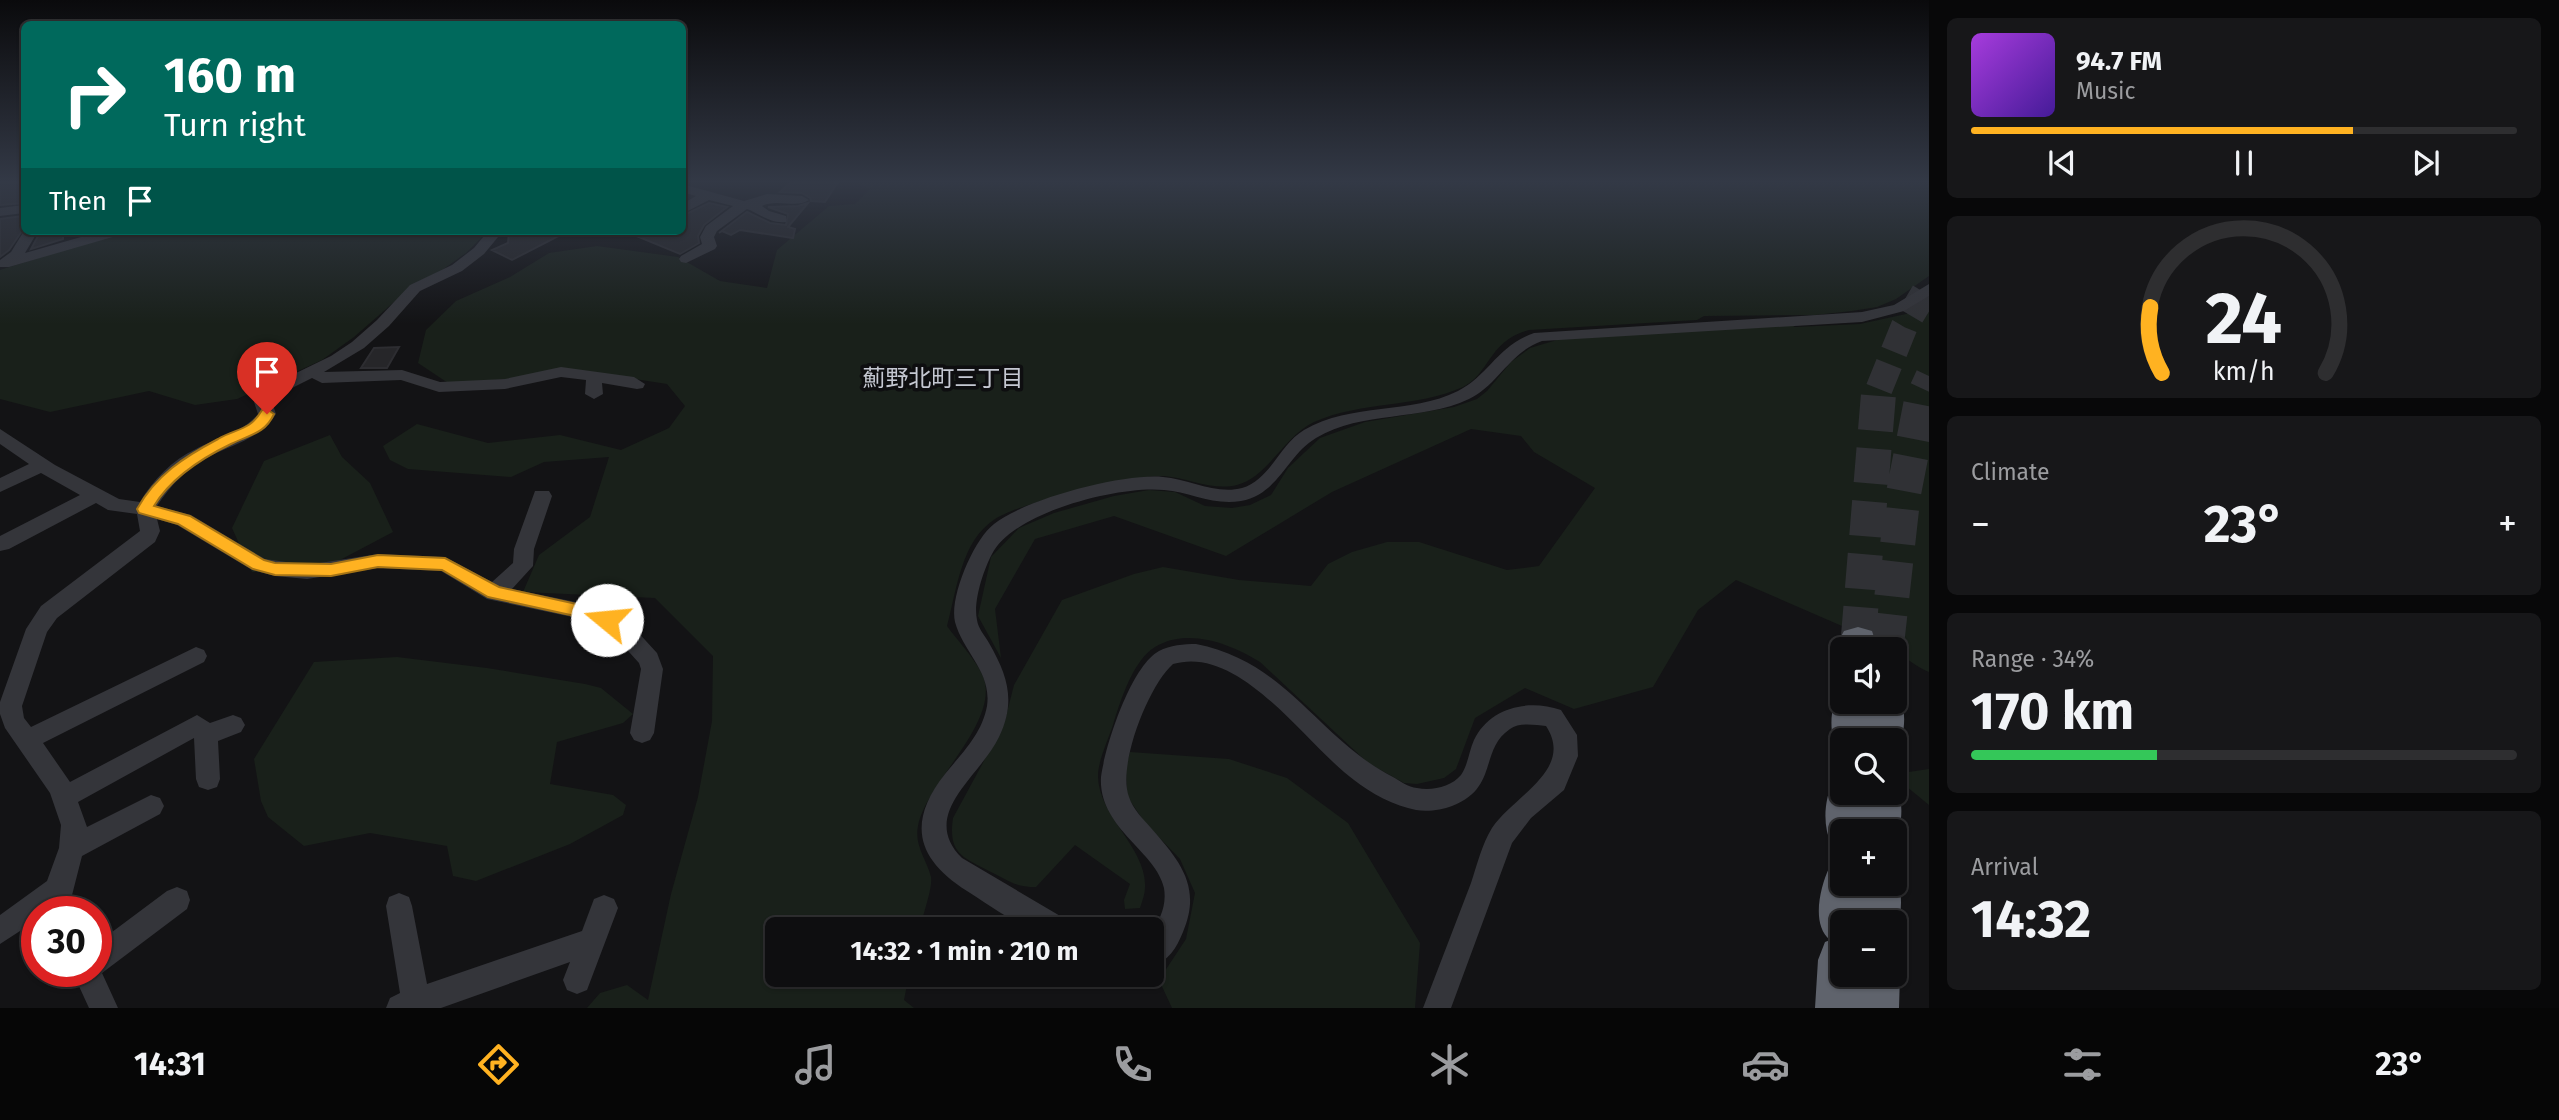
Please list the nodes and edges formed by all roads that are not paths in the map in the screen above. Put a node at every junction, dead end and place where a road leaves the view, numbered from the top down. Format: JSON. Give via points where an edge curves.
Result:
{"nodes":[{"id":1,"x":711,"y":229,"type":"edge"},
{"id":2,"x":28,"y":235,"type":"edge"},
{"id":3,"x":104,"y":235,"type":"edge"},
{"id":4,"x":493,"y":235,"type":"edge"},
{"id":5,"x":686,"y":260,"type":"dead end"},
{"id":6,"x":4,"y":264,"type":"edge"},
{"id":7,"x":1929,"y":289,"type":"edge"},
{"id":8,"x":313,"y":371,"type":"junction"},
{"id":9,"x":594,"y":376,"type":"junction"},
{"id":10,"x":510,"y":383,"type":"junction"},
{"id":11,"x":637,"y":384,"type":"dead end"},
{"id":12,"x":439,"y":387,"type":"junction"},
{"id":13,"x":528,"y":391,"type":"dead end"},
{"id":14,"x":594,"y":394,"type":"dead end"},
{"id":15,"x":468,"y":398,"type":"dead end"},
{"id":16,"x":2,"y":439,"type":"edge"},
{"id":17,"x":42,"y":465,"type":"junction"},
{"id":18,"x":0,"y":486,"type":"edge"},
{"id":19,"x":97,"y":494,"type":"junction"},
{"id":20,"x":542,"y":496,"type":"dead end"},
{"id":21,"x":145,"y":509,"type":"junction"},
{"id":22,"x":2,"y":544,"type":"dead end"},
{"id":23,"x":494,"y":593,"type":"junction"},
{"id":24,"x":196,"y":656,"type":"dead end"},
{"id":25,"x":233,"y":724,"type":"dead end"},
{"id":26,"x":642,"y":733,"type":"dead end"},
{"id":27,"x":206,"y":735,"type":"junction"},
{"id":28,"x":27,"y":740,"type":"junction"},
{"id":29,"x":208,"y":779,"type":"dead end"},
{"id":30,"x":65,"y":797,"type":"junction"},
{"id":31,"x":151,"y":806,"type":"dead end"},
{"id":32,"x":72,"y":848,"type":"junction"},
{"id":33,"x":61,"y":896,"type":"edge"},
{"id":34,"x":177,"y":900,"type":"dead end"},
{"id":35,"x":398,"y":906,"type":"dead end"},
{"id":36,"x":604,"y":908,"type":"dead end"},
{"id":37,"x":1036,"y":917,"type":"edge"},
{"id":38,"x":21,"y":920,"type":"edge"},
{"id":39,"x":0,"y":931,"type":"edge"},
{"id":40,"x":591,"y":941,"type":"junction"},
{"id":41,"x":1164,"y":941,"type":"edge"},
{"id":42,"x":112,"y":949,"type":"edge"},
{"id":43,"x":577,"y":980,"type":"dead end"},
{"id":44,"x":94,"y":987,"type":"edge"},
{"id":45,"x":1842,"y":987,"type":"edge"},
{"id":46,"x":1874,"y":987,"type":"edge"},
{"id":47,"x":408,"y":1005,"type":"edge"},
{"id":48,"x":104,"y":1008,"type":"edge"},
{"id":49,"x":1437,"y":1008,"type":"edge"},
{"id":50,"x":1841,"y":1008,"type":"edge"},
{"id":51,"x":1873,"y":1008,"type":"edge"}],
"edges":[{"from":1,"to":5,"type":"street","via":[[707,237],[710,246]]},
{"from":2,"to":6,"type":"street"},
{"from":3,"to":6,"type":"street"},
{"from":4,"to":8,"type":"street","via":[[457,268],[415,288],[358,345]]},
{"from":7,"to":37,"type":"street","via":[[1899,309],[1862,317],[1540,336],[1518,343],[1477,387],[1463,395],[1446,402],[1359,414],[1324,426],[1299,444],[1258,490],[1218,495],[1163,483],[1134,485],[1043,509],[999,530],[975,571],[965,620],[1000,684],[998,707],[989,735],[942,798],[933,831],[937,847],[953,869]]},
{"from":8,"to":12,"type":"street","via":[[322,378],[402,375]]},
{"from":8,"to":21,"type":"street","via":[[267,394],[263,423],[180,467]]},
{"from":9,"to":10,"type":"street","via":[[561,372]]},
{"from":9,"to":11,"type":"street"},
{"from":9,"to":14,"type":"street"},
{"from":10,"to":12,"type":"street"},
{"from":10,"to":13,"type":"street"},
{"from":12,"to":15,"type":"street","via":[[453,399]]},
{"from":16,"to":17,"type":"street"},
{"from":17,"to":18,"type":"street"},
{"from":17,"to":19,"type":"street"},
{"from":19,"to":21,"type":"street","via":[[115,505]]},
{"from":19,"to":22,"type":"street"},
{"from":20,"to":23,"type":"street","via":[[523,566]]},
{"from":21,"to":23,"type":"street","via":[[184,520],[259,565],[275,569],[331,570],[378,561],[445,564]]},
{"from":21,"to":28,"type":"street","via":[[148,537],[49,612],[37,629],[10,706],[13,720]]},
{"from":23,"to":26,"type":"street","via":[[597,614],[627,635],[649,659],[652,669]]},
{"from":24,"to":28,"type":"street"},
{"from":25,"to":27,"type":"street"},
{"from":27,"to":29,"type":"street"},
{"from":27,"to":30,"type":"street","via":[[197,725]]},
{"from":28,"to":30,"type":"street"},
{"from":30,"to":32,"type":"street","via":[[74,825]]},
{"from":31,"to":32,"type":"street"},
{"from":32,"to":33,"type":"street"},
{"from":34,"to":42,"type":"street"},
{"from":35,"to":47,"type":"street"},
{"from":36,"to":40,"type":"street"},
{"from":38,"to":39,"type":"street"},
{"from":40,"to":43,"type":"street"},
{"from":40,"to":47,"type":"street"},
{"from":41,"to":49,"type":"street","via":[[1181,900],[1168,868],[1125,813],[1113,787],[1129,714],[1164,658],[1208,654],[1235,665],[1270,689],[1362,773],[1420,800],[1460,791],[1474,777],[1490,734],[1501,722],[1517,716],[1553,717],[1565,735],[1566,756],[1555,782],[1522,810],[1502,837]]},
{"from":44,"to":48,"type":"street"},
{"from":45,"to":50,"type":"highway"},
{"from":46,"to":51,"type":"highway"}]}
